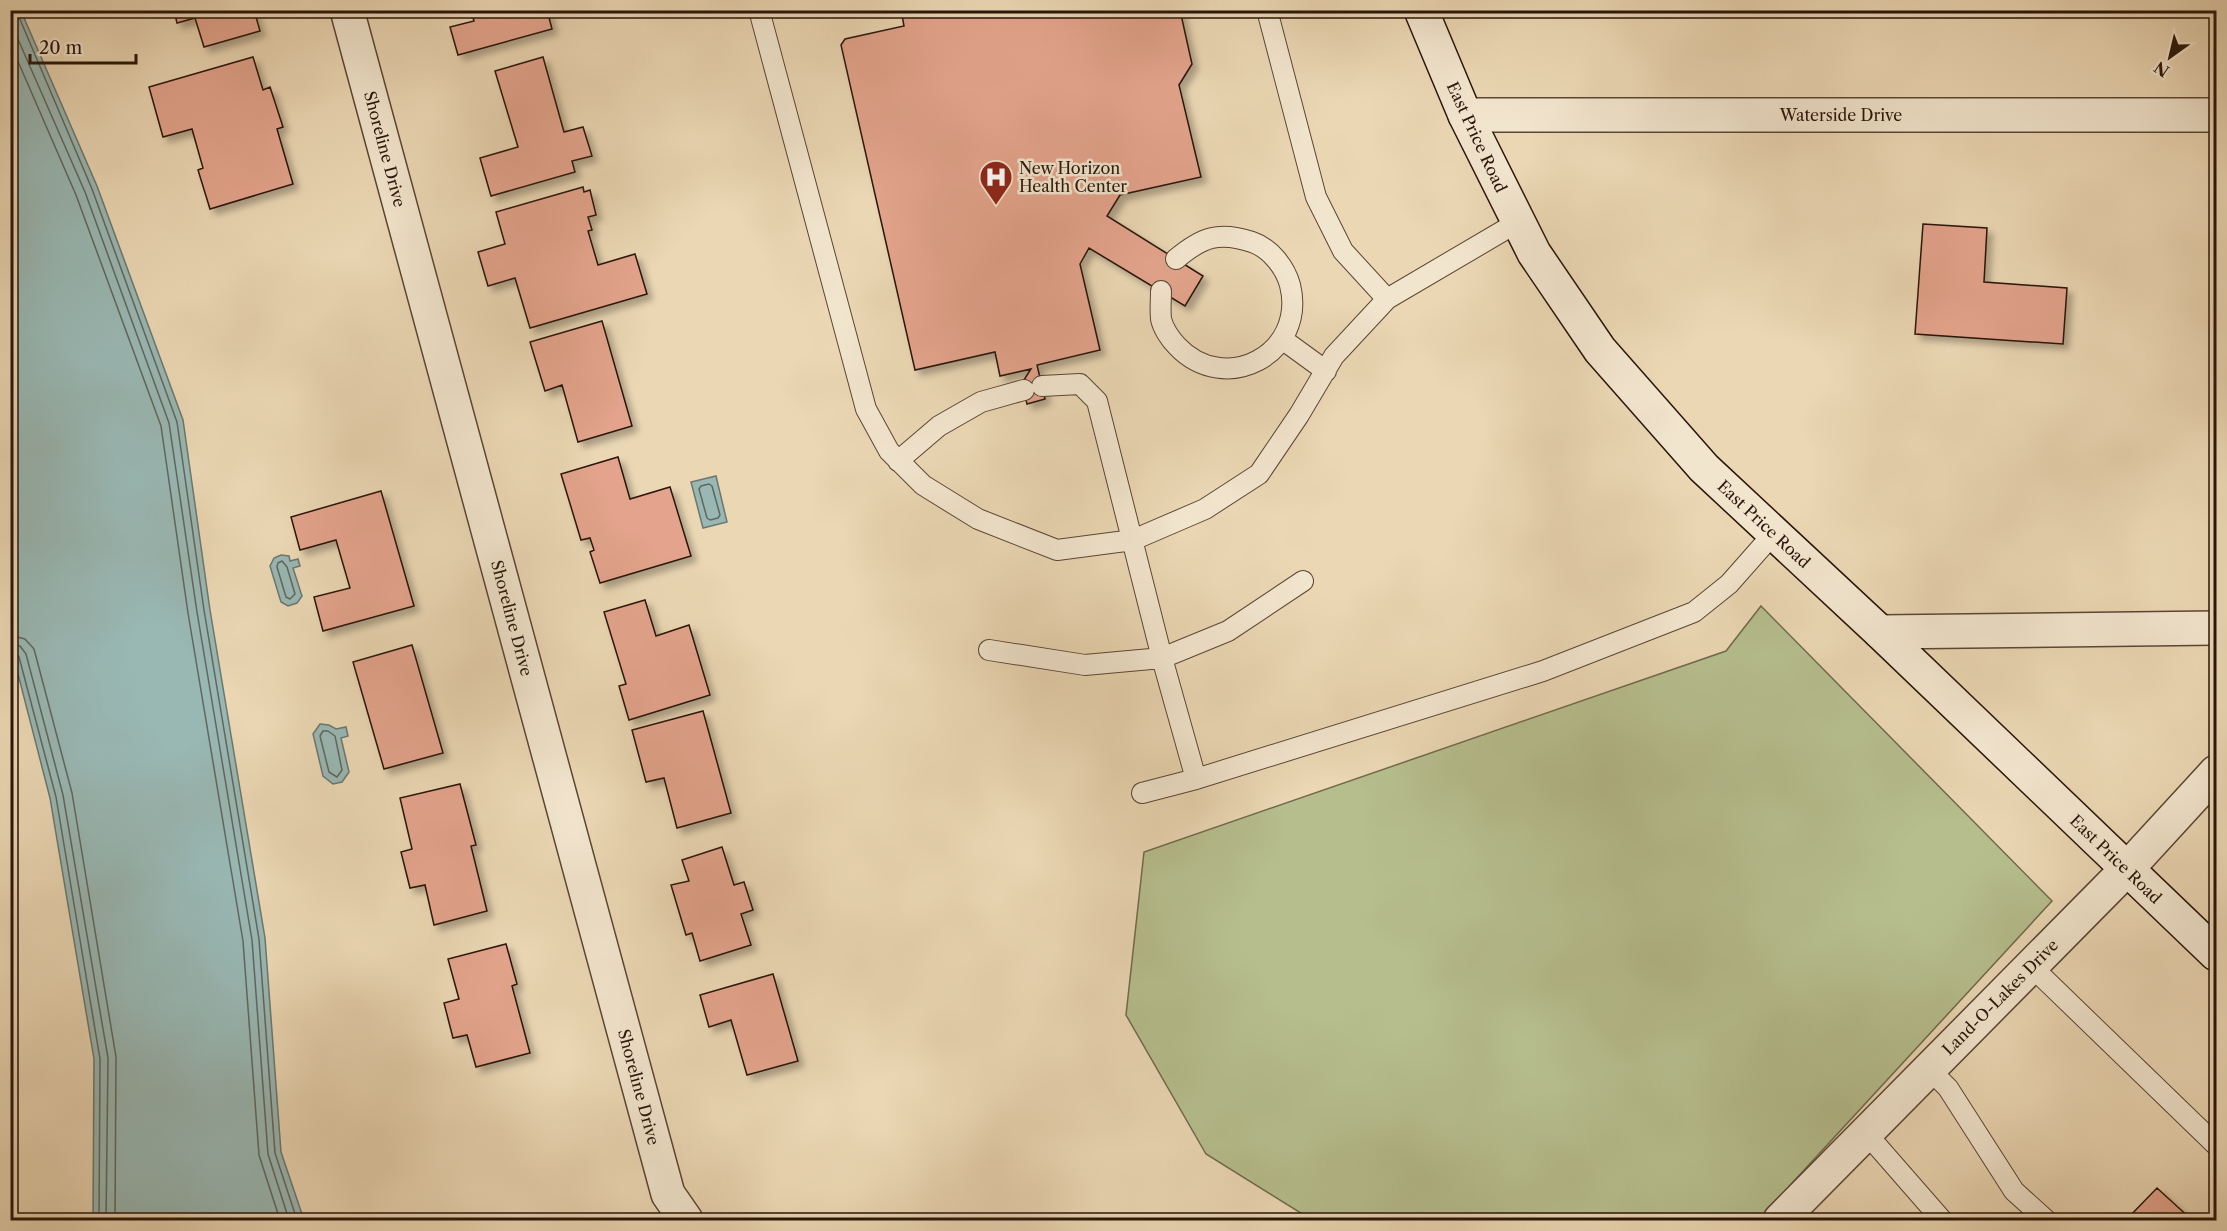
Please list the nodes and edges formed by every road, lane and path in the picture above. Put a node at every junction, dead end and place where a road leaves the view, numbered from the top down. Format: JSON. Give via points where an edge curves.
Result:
{"nodes":[{"id":1,"x":347,"y":10,"type":"edge"},
{"id":2,"x":759,"y":10,"type":"edge"},
{"id":3,"x":1267,"y":10,"type":"edge"},
{"id":4,"x":1421,"y":10,"type":"edge"},
{"id":5,"x":1465,"y":115,"type":"junction"},
{"id":6,"x":2217,"y":115,"type":"edge"},
{"id":7,"x":1518,"y":222,"type":"junction"},
{"id":8,"x":1176,"y":259,"type":"dead end"},
{"id":9,"x":1161,"y":291,"type":"dead end"},
{"id":10,"x":1387,"y":299,"type":"junction"},
{"id":11,"x":1282,"y":339,"type":"junction"},
{"id":12,"x":1326,"y":371,"type":"junction"},
{"id":13,"x":898,"y":461,"type":"junction"},
{"id":14,"x":1774,"y":533,"type":"junction"},
{"id":15,"x":1133,"y":540,"type":"junction"},
{"id":16,"x":1303,"y":582,"type":"dead end"},
{"id":17,"x":2217,"y":628,"type":"edge"},
{"id":18,"x":1880,"y":632,"type":"junction"},
{"id":19,"x":989,"y":650,"type":"dead end"},
{"id":20,"x":1162,"y":657,"type":"junction"},
{"id":21,"x":2217,"y":772,"type":"edge"},
{"id":22,"x":1196,"y":779,"type":"junction"},
{"id":23,"x":1142,"y":793,"type":"dead end"},
{"id":24,"x":2127,"y":869,"type":"junction"},
{"id":25,"x":2217,"y":954,"type":"edge"},
{"id":26,"x":2031,"y":966,"type":"junction"},
{"id":27,"x":1929,"y":1069,"type":"junction"},
{"id":28,"x":1866,"y":1133,"type":"junction"},
{"id":29,"x":2217,"y":1145,"type":"edge"},
{"id":30,"x":686,"y":1221,"type":"edge"},
{"id":31,"x":1780,"y":1221,"type":"edge"},
{"id":32,"x":1942,"y":1221,"type":"edge"},
{"id":33,"x":2046,"y":1221,"type":"edge"}],
"edges":[{"from":1,"to":30,"type":"street","name":"Shoreline Drive","via":[[668,1194]]},
{"from":2,"to":13,"type":"lane","via":[[866,409]]},
{"from":3,"to":10,"type":"lane","via":[[1316,197],[1343,251]]},
{"from":4,"to":5,"type":"street","name":"East Price Road"},
{"from":5,"to":6,"type":"street","name":"Waterside Drive"},
{"from":5,"to":7,"type":"street","name":"East Price Road"},
{"from":7,"to":10,"type":"lane"},
{"from":7,"to":14,"type":"street","name":"East Price Road","via":[[1534,253],[1600,350],[1704,468]]},
{"from":8,"to":11,"type":"lane","via":[[1194,244],[1215,237],[1236,237],[1257,244],[1275,257],[1287,276],[1293,297],[1291,319]]},
{"from":9,"to":11,"type":"lane","via":[[1161,319],[1170,339],[1185,355],[1204,366],[1248,366],[1267,356]]},
{"from":10,"to":12,"type":"lane","via":[[1334,356]]},
{"from":11,"to":12,"type":"lane"},
{"from":12,"to":15,"type":"lane","via":[[1258,474],[1205,509]]},
{"from":13,"to":15,"type":"lane","via":[[923,485],[978,519],[1057,550]]},
{"from":13,"to":15,"type":"lane","via":[[939,426],[981,402],[1033,388],[1080,384],[1097,401]]},
{"from":14,"to":18,"type":"street","name":"East Price Road"},
{"from":14,"to":22,"type":"lane","via":[[1729,584],[1694,612],[1543,671]]},
{"from":15,"to":20,"type":"lane"},
{"from":16,"to":20,"type":"lane","via":[[1228,632]]},
{"from":17,"to":18,"type":"street"},
{"from":18,"to":24,"type":"street","name":"East Price Road"},
{"from":19,"to":20,"type":"lane","via":[[1085,665]]},
{"from":20,"to":22,"type":"lane"},
{"from":21,"to":24,"type":"street","name":"Land-O-Lakes Drive"},
{"from":22,"to":23,"type":"lane"},
{"from":24,"to":25,"type":"street","name":"East Price Road"},
{"from":24,"to":26,"type":"street","name":"Land-O-Lakes Drive"},
{"from":26,"to":27,"type":"street","name":"Land-O-Lakes Drive"},
{"from":26,"to":29,"type":"lane"},
{"from":27,"to":28,"type":"street","name":"Land-O-Lakes Drive"},
{"from":27,"to":33,"type":"lane","via":[[1948,1088],[2014,1191]]},
{"from":28,"to":31,"type":"street","name":"Land-O-Lakes Drive"},
{"from":28,"to":32,"type":"lane"}]}
